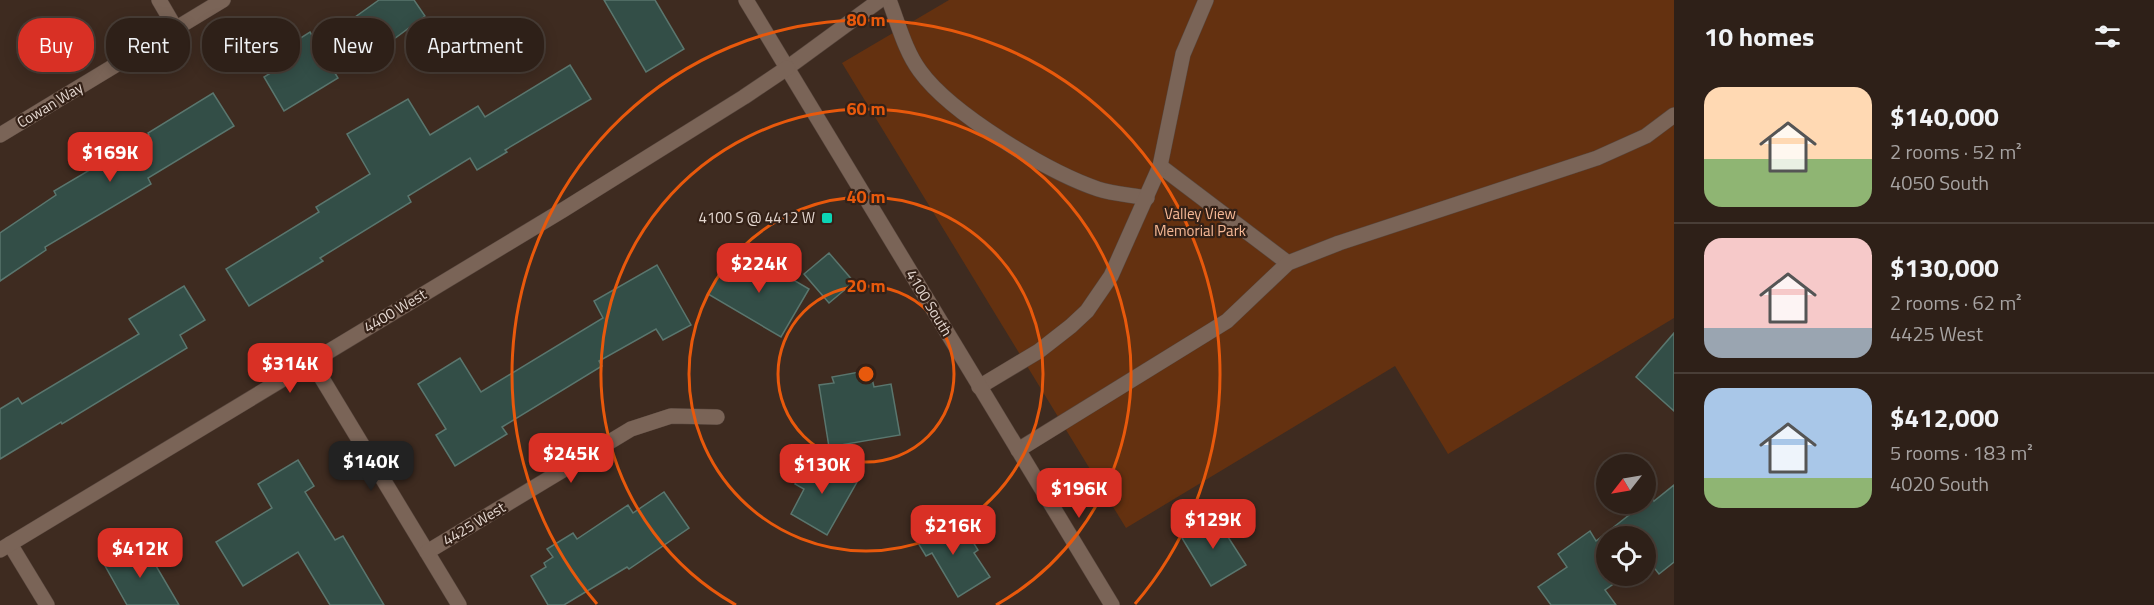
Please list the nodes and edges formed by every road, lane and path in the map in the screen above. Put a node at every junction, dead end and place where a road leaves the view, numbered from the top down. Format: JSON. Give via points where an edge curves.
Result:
{"nodes":[{"id":1,"x":159,"y":0,"type":"edge"},
{"id":2,"x":223,"y":0,"type":"edge"},
{"id":3,"x":746,"y":0,"type":"edge"},
{"id":4,"x":880,"y":0,"type":"edge"},
{"id":5,"x":889,"y":0,"type":"edge"},
{"id":6,"x":1206,"y":0,"type":"edge"},
{"id":7,"x":170,"y":18,"type":"edge"},
{"id":8,"x":190,"y":20,"type":"edge"},
{"id":9,"x":787,"y":68,"type":"junction"},
{"id":10,"x":106,"y":71,"type":"edge"},
{"id":11,"x":1674,"y":115,"type":"edge"},
{"id":12,"x":0,"y":135,"type":"edge"},
{"id":13,"x":1160,"y":166,"type":"junction"},
{"id":14,"x":1147,"y":198,"type":"junction"},
{"id":15,"x":1288,"y":263,"type":"junction"},
{"id":16,"x":312,"y":362,"type":"junction"},
{"id":17,"x":979,"y":387,"type":"junction"},
{"id":18,"x":717,"y":417,"type":"dead end"},
{"id":19,"x":1018,"y":450,"type":"junction"},
{"id":20,"x":5,"y":547,"type":"edge"},
{"id":21,"x":427,"y":552,"type":"junction"},
{"id":22,"x":47,"y":605,"type":"edge"},
{"id":23,"x":459,"y":605,"type":"edge"},
{"id":24,"x":1112,"y":605,"type":"edge"}],
"edges":[{"from":1,"to":7,"type":"street"},
{"from":2,"to":8,"type":"street","name":"Cowan Way"},
{"from":3,"to":9,"type":"street","name":"4100 South"},
{"from":4,"to":9,"type":"street","name":"4400 West"},
{"from":5,"to":14,"type":"street","via":[[919,70],[936,90],[972,118],[1056,173],[1100,190]]},
{"from":6,"to":13,"type":"street","via":[[1183,54]]},
{"from":9,"to":16,"type":"street","name":"4400 West","via":[[583,198]]},
{"from":9,"to":17,"type":"street","name":"4100 South"},
{"from":10,"to":12,"type":"street","name":"Cowan Way"},
{"from":11,"to":15,"type":"street","via":[[1646,136],[1597,158]]},
{"from":13,"to":14,"type":"street"},
{"from":13,"to":15,"type":"street"},
{"from":14,"to":17,"type":"street","via":[[1111,276],[1087,311],[1056,339]]},
{"from":15,"to":19,"type":"street","via":[[1227,321]]},
{"from":16,"to":20,"type":"street","name":"4400 West"},
{"from":16,"to":21,"type":"street"},
{"from":17,"to":19,"type":"street","name":"4100 South"},
{"from":18,"to":21,"type":"street","name":"4425 West","via":[[671,416],[631,429]]},
{"from":19,"to":24,"type":"street","name":"4100 South"},
{"from":20,"to":22,"type":"street"},
{"from":21,"to":23,"type":"street"}]}
